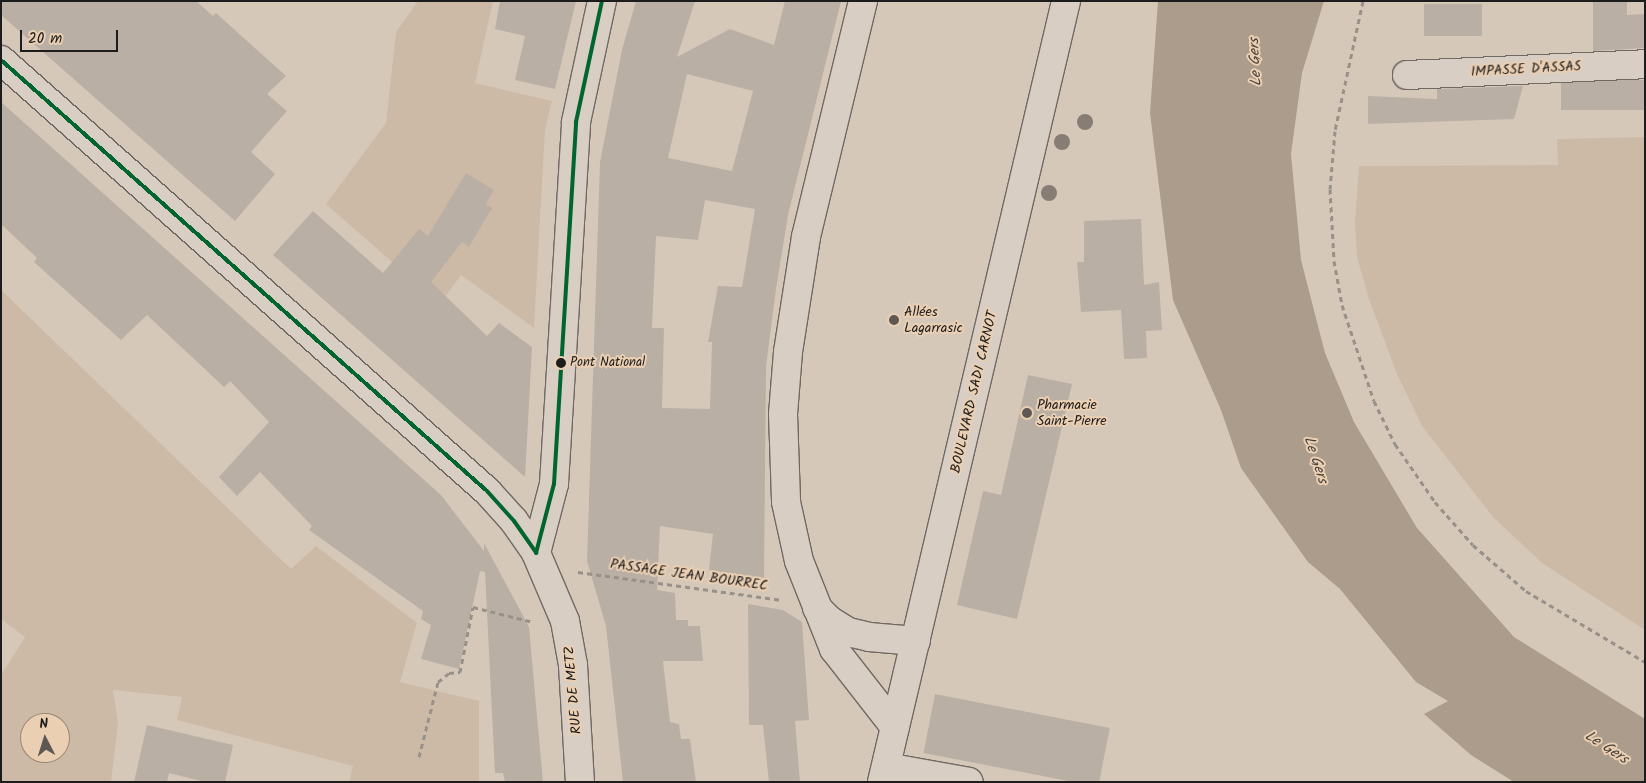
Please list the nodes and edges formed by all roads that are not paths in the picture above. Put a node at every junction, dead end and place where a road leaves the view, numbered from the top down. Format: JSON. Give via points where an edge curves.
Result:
{"nodes":[{"id":1,"x":602,"y":1,"type":"edge"},
{"id":2,"x":863,"y":1,"type":"edge"},
{"id":3,"x":1066,"y":1,"type":"edge"},
{"id":4,"x":1,"y":60,"type":"edge"},
{"id":5,"x":1645,"y":64,"type":"edge"},
{"id":6,"x":1407,"y":75,"type":"dead end"},
{"id":7,"x":536,"y":554,"type":"junction"},
{"id":8,"x":814,"y":605,"type":"junction"},
{"id":9,"x":916,"y":641,"type":"junction"},
{"id":10,"x":895,"y":726,"type":"junction"},
{"id":11,"x":884,"y":774,"type":"edge"},
{"id":12,"x":580,"y":782,"type":"edge"},
{"id":13,"x":969,"y":782,"type":"edge"}],
"edges":[{"from":1,"to":7,"type":"street","via":[[576,122],[554,484]]},
{"from":2,"to":8,"type":"street","via":[[806,237],[788,352],[784,414],[786,502],[799,561]]},
{"from":3,"to":9,"type":"street","name":"BOULEVARD SADI CARNOT"},
{"from":4,"to":7,"type":"street","name":"RUE DE METZ","via":[[487,491],[514,521]]},
{"from":5,"to":6,"type":"street","name":"IMPASSE D'ASSAS"},
{"from":7,"to":12,"type":"street","name":"RUE DE METZ","via":[[565,621],[573,665]]},
{"from":8,"to":9,"type":"street","via":[[848,632]]},
{"from":8,"to":10,"type":"street","via":[[834,649],[851,675]]},
{"from":9,"to":10,"type":"street","name":"BOULEVARD SADI CARNOT"},
{"from":10,"to":11,"type":"street","name":"BOULEVARD SADI CARNOT"},
{"from":11,"to":13,"type":"street"}]}
